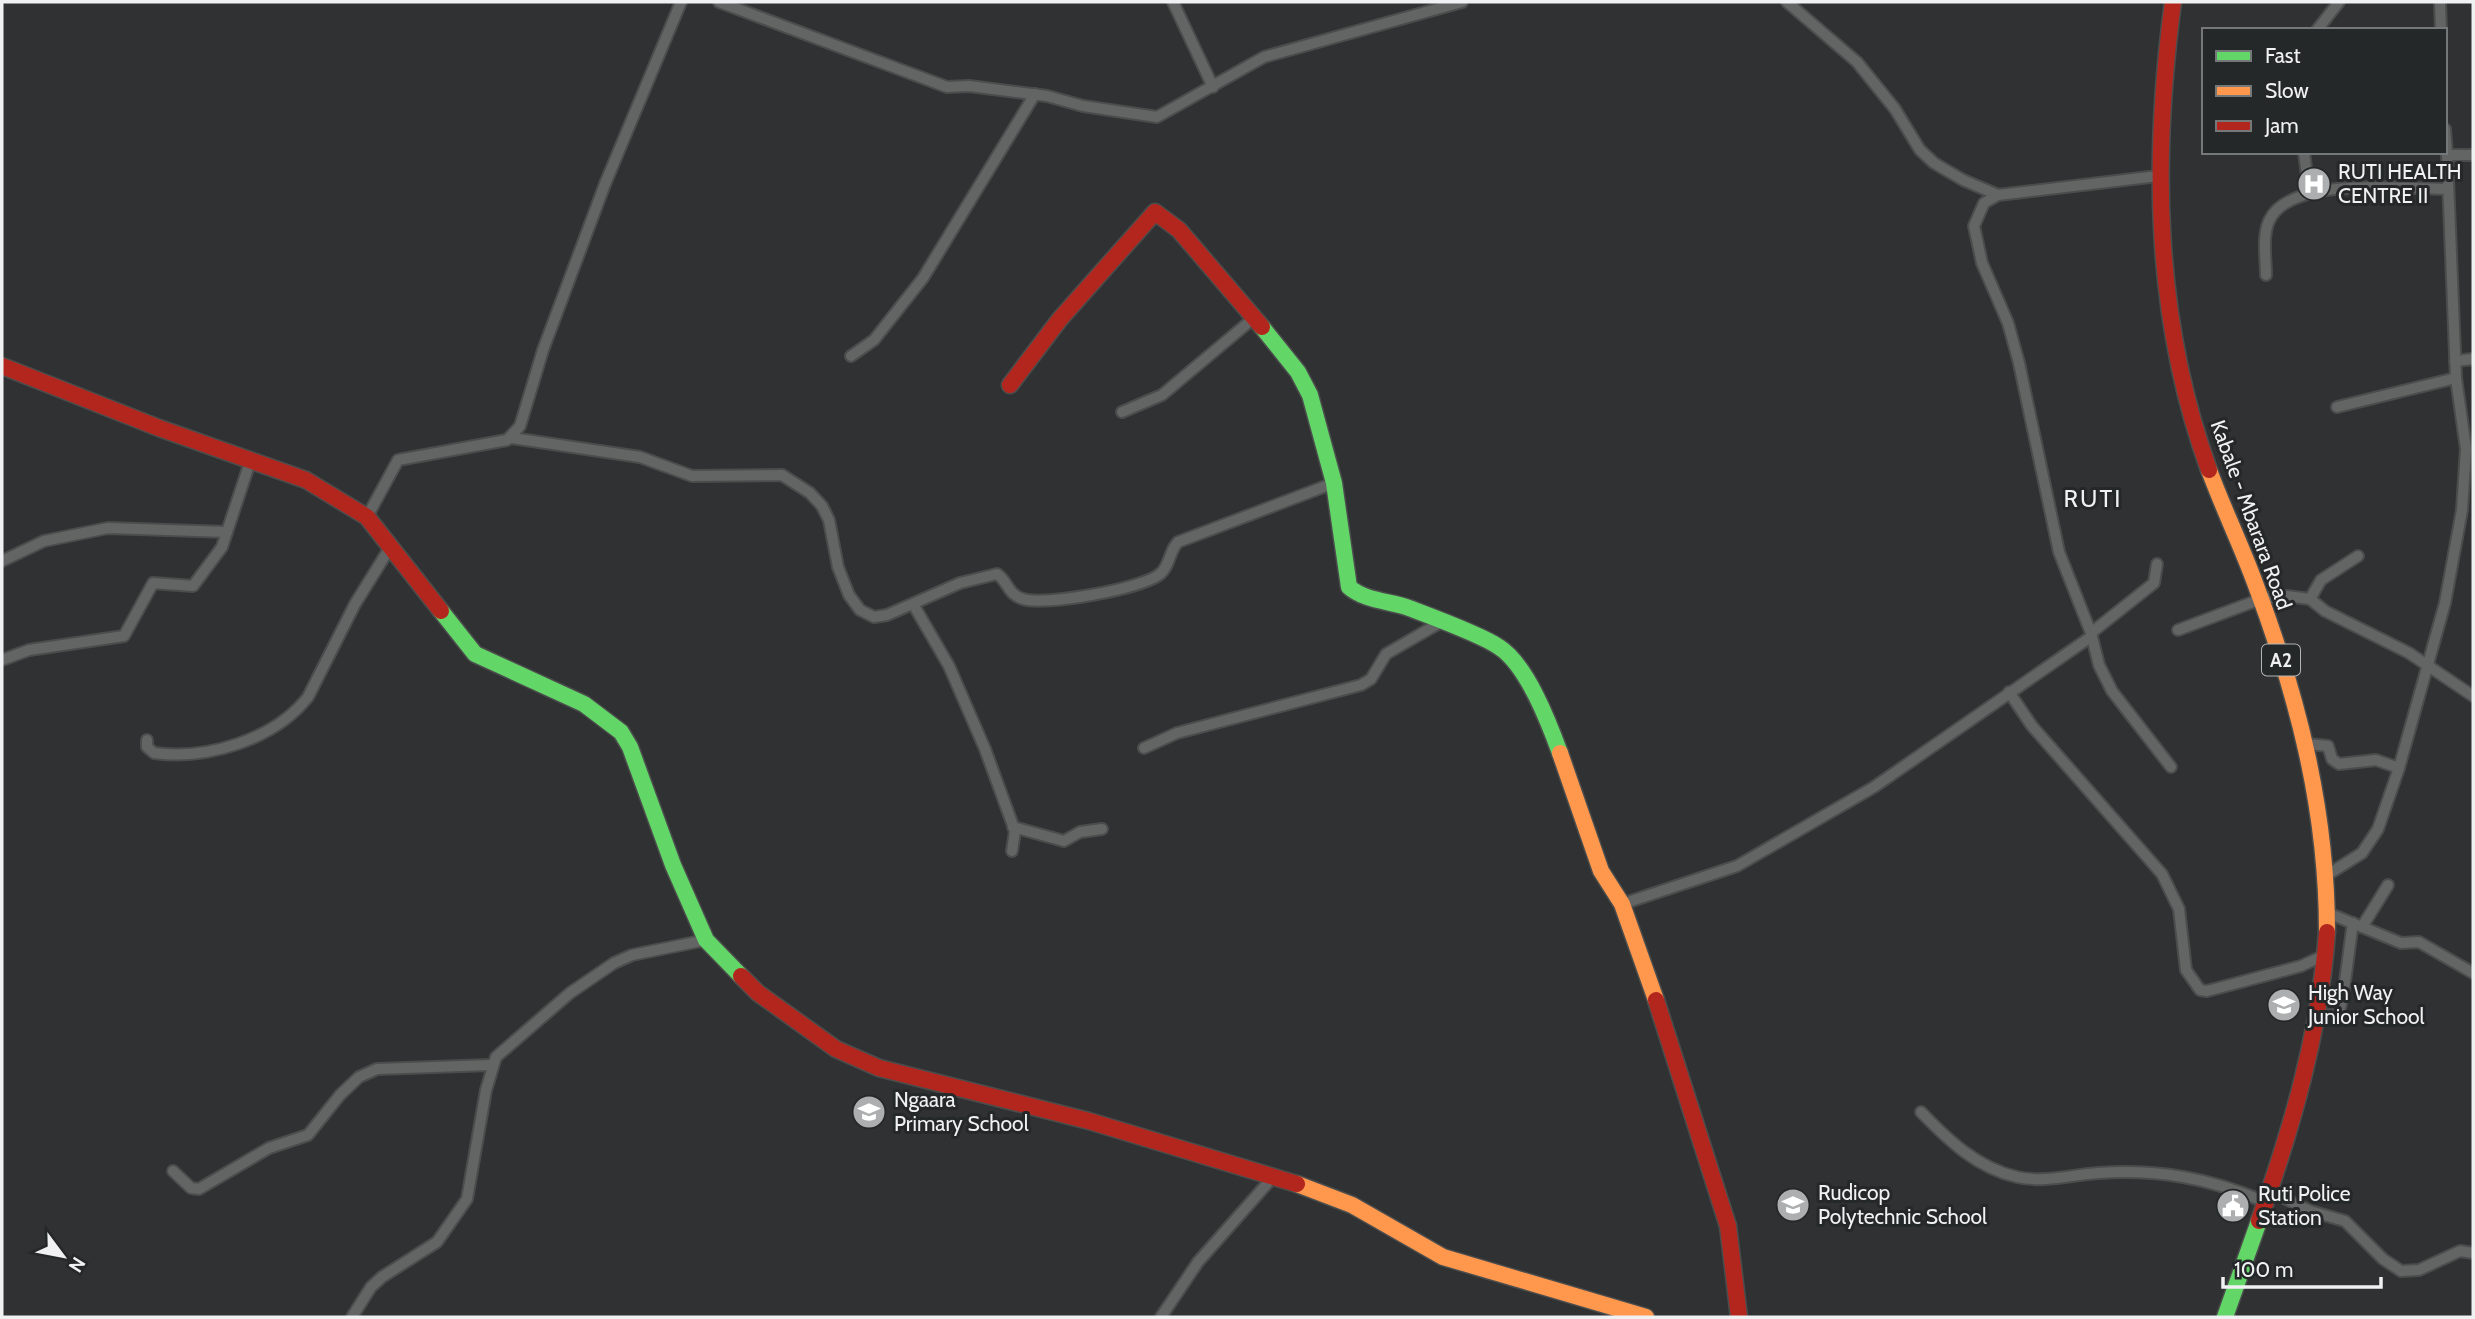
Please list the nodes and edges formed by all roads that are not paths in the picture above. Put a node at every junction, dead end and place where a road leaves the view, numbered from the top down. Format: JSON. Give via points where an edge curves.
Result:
{"nodes":[{"id":1,"x":681,"y":2,"type":"edge"},
{"id":2,"x":719,"y":2,"type":"edge"},
{"id":3,"x":1173,"y":2,"type":"edge"},
{"id":4,"x":1462,"y":2,"type":"edge"},
{"id":5,"x":1787,"y":2,"type":"edge"},
{"id":6,"x":2173,"y":2,"type":"edge"},
{"id":7,"x":2339,"y":2,"type":"edge"},
{"id":8,"x":2440,"y":2,"type":"edge"},
{"id":9,"x":2319,"y":28,"type":"edge"},
{"id":10,"x":2441,"y":28,"type":"edge"},
{"id":11,"x":1213,"y":87,"type":"junction"},
{"id":12,"x":1035,"y":94,"type":"junction"},
{"id":13,"x":2304,"y":154,"type":"edge"},
{"id":14,"x":2447,"y":155,"type":"joint"},
{"id":15,"x":2473,"y":155,"type":"edge"},
{"id":16,"x":2158,"y":176,"type":"junction"},
{"id":17,"x":2448,"y":189,"type":"junction"},
{"id":18,"x":2309,"y":192,"type":"junction"},
{"id":19,"x":1998,"y":195,"type":"junction"},
{"id":20,"x":2266,"y":275,"type":"dead end"},
{"id":21,"x":1256,"y":320,"type":"junction"},
{"id":22,"x":851,"y":356,"type":"dead end"},
{"id":23,"x":2473,"y":359,"type":"edge"},
{"id":24,"x":2455,"y":361,"type":"junction"},
{"id":25,"x":2,"y":366,"type":"edge"},
{"id":26,"x":2455,"y":379,"type":"junction"},
{"id":27,"x":1010,"y":385,"type":"dead end"},
{"id":28,"x":2337,"y":407,"type":"dead end"},
{"id":29,"x":1122,"y":412,"type":"dead end"},
{"id":30,"x":2469,"y":419,"type":"edge"},
{"id":31,"x":512,"y":438,"type":"junction"},
{"id":32,"x":251,"y":459,"type":"junction"},
{"id":33,"x":1334,"y":483,"type":"junction"},
{"id":34,"x":367,"y":517,"type":"junction"},
{"id":35,"x":227,"y":532,"type":"junction"},
{"id":36,"x":391,"y":546,"type":"junction"},
{"id":37,"x":2358,"y":556,"type":"dead end"},
{"id":38,"x":2,"y":561,"type":"edge"},
{"id":39,"x":2157,"y":564,"type":"dead end"},
{"id":40,"x":2261,"y":599,"type":"junction"},
{"id":41,"x":2310,"y":599,"type":"junction"},
{"id":42,"x":913,"y":604,"type":"junction"},
{"id":43,"x":1443,"y":621,"type":"junction"},
{"id":44,"x":2178,"y":630,"type":"dead end"},
{"id":45,"x":2091,"y":634,"type":"junction"},
{"id":46,"x":2,"y":660,"type":"edge"},
{"id":47,"x":2427,"y":666,"type":"junction"},
{"id":48,"x":2010,"y":692,"type":"junction"},
{"id":49,"x":2473,"y":696,"type":"edge"},
{"id":50,"x":147,"y":740,"type":"dead end"},
{"id":51,"x":2308,"y":744,"type":"junction"},
{"id":52,"x":1144,"y":748,"type":"dead end"},
{"id":53,"x":2171,"y":767,"type":"dead end"},
{"id":54,"x":2399,"y":768,"type":"junction"},
{"id":55,"x":1013,"y":827,"type":"junction"},
{"id":56,"x":1102,"y":829,"type":"dead end"},
{"id":57,"x":1012,"y":851,"type":"dead end"},
{"id":58,"x":2327,"y":875,"type":"junction"},
{"id":59,"x":2388,"y":885,"type":"dead end"},
{"id":60,"x":1622,"y":904,"type":"junction"},
{"id":61,"x":2328,"y":913,"type":"junction"},
{"id":62,"x":2357,"y":925,"type":"junction"},
{"id":63,"x":706,"y":940,"type":"junction"},
{"id":64,"x":2325,"y":955,"type":"junction"},
{"id":65,"x":2473,"y":973,"type":"edge"},
{"id":66,"x":2318,"y":1014,"type":"junction"},
{"id":67,"x":491,"y":1065,"type":"junction"},
{"id":68,"x":1921,"y":1112,"type":"dead end"},
{"id":69,"x":173,"y":1171,"type":"dead end"},
{"id":70,"x":1273,"y":1177,"type":"junction"},
{"id":71,"x":2267,"y":1197,"type":"junction"},
{"id":72,"x":2473,"y":1253,"type":"edge"},
{"id":73,"x":352,"y":1317,"type":"edge"},
{"id":74,"x":1161,"y":1317,"type":"edge"},
{"id":75,"x":1646,"y":1317,"type":"edge"},
{"id":76,"x":1739,"y":1317,"type":"edge"},
{"id":77,"x":2225,"y":1317,"type":"edge"}],
"edges":[{"from":1,"to":31,"type":"street","via":[[605,184]]},
{"from":2,"to":12,"type":"street","via":[[947,88]]},
{"from":3,"to":11,"type":"street"},
{"from":4,"to":11,"type":"street","via":[[1264,57]]},
{"from":5,"to":19,"type":"street","via":[[1857,62],[1934,163]]},
{"from":6,"to":16,"type":"street","name":"Kabale - Mbarara Road","number":"A2"},
{"from":7,"to":9,"type":"street"},
{"from":8,"to":10,"type":"street"},
{"from":11,"to":12,"type":"street","via":[[1157,117]]},
{"from":12,"to":22,"type":"street","via":[[923,278],[874,340]]},
{"from":13,"to":18,"type":"street"},
{"from":14,"to":15,"type":"street"},
{"from":14,"to":17,"type":"street"},
{"from":16,"to":19,"type":"street"},
{"from":16,"to":40,"type":"street","name":"Kabale - Mbarara Road","number":"A2","via":[[2169,306],[2184,386],[2206,461]]},
{"from":17,"to":18,"type":"street"},
{"from":17,"to":24,"type":"street"},
{"from":18,"to":20,"type":"street","via":[[2292,199],[2269,220]]},
{"from":19,"to":45,"type":"street","via":[[1984,204],[1974,226],[1982,263],[2008,323],[2019,363],[2059,552]]},
{"from":21,"to":27,"type":"street","via":[[1179,230],[1155,212],[1060,318]]},
{"from":21,"to":29,"type":"street","via":[[1162,394]]},
{"from":21,"to":33,"type":"street","via":[[1282,349],[1310,396]]},
{"from":23,"to":24,"type":"street"},
{"from":24,"to":26,"type":"street"},
{"from":25,"to":32,"type":"street"},
{"from":26,"to":28,"type":"street"},
{"from":26,"to":30,"type":"street"},
{"from":30,"to":47,"type":"street","via":[[2467,475],[2445,603]]},
{"from":31,"to":34,"type":"street","via":[[403,457],[390,470]]},
{"from":31,"to":42,"type":"street","via":[[640,457],[692,476],[782,475],[822,506],[841,574],[860,610],[881,617]]},
{"from":32,"to":34,"type":"street","via":[[306,480]]},
{"from":32,"to":35,"type":"street"},
{"from":33,"to":42,"type":"street","via":[[1178,542],[1162,573],[1131,587],[1065,599],[1027,600],[1009,592],[997,574],[960,583]]},
{"from":33,"to":43,"type":"street","via":[[1349,587],[1357,594]]},
{"from":34,"to":36,"type":"street"},
{"from":35,"to":38,"type":"street","via":[[108,528],[44,541]]},
{"from":35,"to":46,"type":"street","via":[[222,547],[193,586],[153,583],[124,636],[29,650]]},
{"from":36,"to":50,"type":"street","via":[[298,709],[257,735],[215,750],[154,753]]},
{"from":36,"to":63,"type":"street","via":[[475,654],[567,695],[621,733]]},
{"from":37,"to":41,"type":"street","via":[[2320,580]]},
{"from":39,"to":45,"type":"street","via":[[2154,583],[2140,598]]},
{"from":40,"to":41,"type":"street"},
{"from":40,"to":44,"type":"street"},
{"from":40,"to":51,"type":"street","name":"Kabale - Mbarara Road","number":"A2"},
{"from":41,"to":47,"type":"street"},
{"from":42,"to":55,"type":"street","via":[[970,711]]},
{"from":43,"to":52,"type":"street","via":[[1386,654],[1371,679],[1361,685],[1177,733]]},
{"from":43,"to":60,"type":"street","via":[[1500,647],[1527,680],[1548,719],[1601,870]]},
{"from":45,"to":48,"type":"street"},
{"from":45,"to":53,"type":"street","via":[[2112,691]]},
{"from":47,"to":49,"type":"street"},
{"from":47,"to":54,"type":"street"},
{"from":48,"to":60,"type":"street","via":[[1874,787],[1737,866]]},
{"from":48,"to":64,"type":"street","via":[[2032,726],[2162,874],[2179,909],[2186,970],[2200,990],[2301,966]]},
{"from":51,"to":54,"type":"street","via":[[2328,746],[2339,764],[2376,760]]},
{"from":51,"to":58,"type":"street","name":"Kabale - Mbarara Road","number":"A2"},
{"from":54,"to":58,"type":"street","via":[[2378,829],[2362,853]]},
{"from":55,"to":56,"type":"street","via":[[1064,841],[1080,832]]},
{"from":55,"to":57,"type":"street"},
{"from":58,"to":61,"type":"street","name":"Kabale - Mbarara Road","number":"A2"},
{"from":59,"to":62,"type":"street"},
{"from":60,"to":76,"type":"street","via":[[1675,1052],[1728,1226]]},
{"from":61,"to":62,"type":"street"},
{"from":61,"to":64,"type":"street","name":"Kabale - Mbarara Road","number":"A2"},
{"from":62,"to":65,"type":"street","via":[[2401,943],[2419,942]]},
{"from":62,"to":66,"type":"street","via":[[2344,968],[2343,1010],[2337,1016]]},
{"from":63,"to":67,"type":"street","via":[[614,963],[561,1000]]},
{"from":63,"to":70,"type":"street","via":[[758,993],[857,1061],[1089,1121]]},
{"from":64,"to":66,"type":"street","name":"Kabale - Mbarara Road","number":"A2"},
{"from":66,"to":71,"type":"street","name":"Kabale - Mbarara Road","number":"A2","via":[[2307,1075]]},
{"from":67,"to":69,"type":"street","via":[[377,1069],[359,1077],[340,1095],[308,1135],[269,1148],[199,1189],[191,1188]]},
{"from":67,"to":73,"type":"street","via":[[467,1199],[437,1242],[382,1277]]},
{"from":68,"to":71,"type":"street","via":[[1953,1145],[1983,1165],[2016,1177],[2042,1180],[2117,1172],[2166,1173]]},
{"from":70,"to":74,"type":"street","via":[[1198,1262]]},
{"from":70,"to":75,"type":"street","via":[[1352,1205],[1443,1257]]},
{"from":71,"to":72,"type":"street","via":[[2344,1221],[2402,1271],[2419,1270],[2460,1251]]},
{"from":71,"to":77,"type":"street","name":"Kabale - Mbarara Road","number":"A2"}]}
